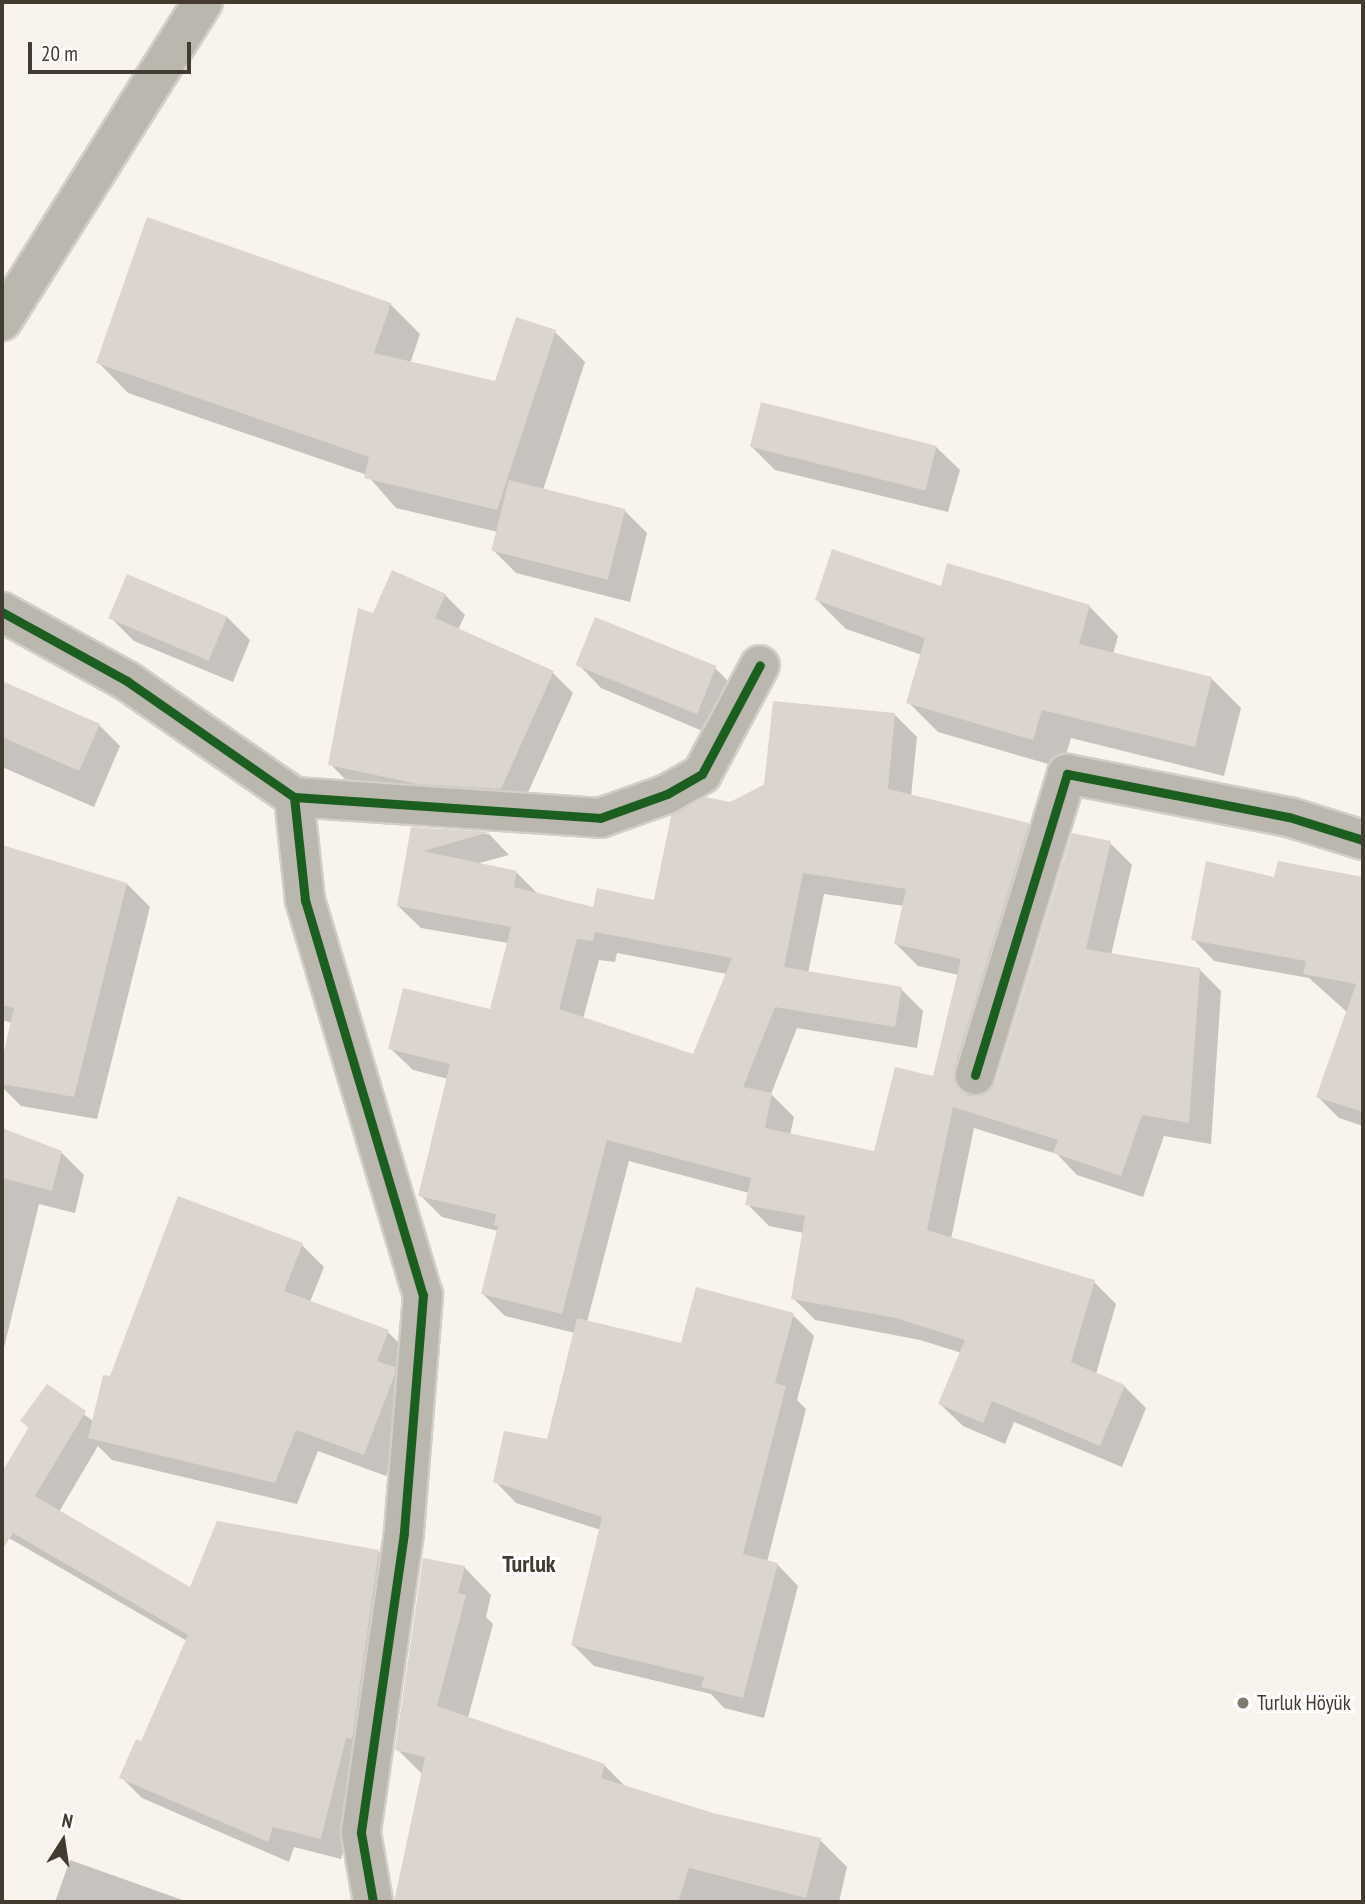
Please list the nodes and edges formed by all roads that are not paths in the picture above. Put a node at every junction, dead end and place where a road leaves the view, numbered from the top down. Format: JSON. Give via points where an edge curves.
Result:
{"nodes":[{"id":1,"x":203,"y":2,"type":"edge"},
{"id":2,"x":2,"y":321,"type":"edge"},
{"id":3,"x":2,"y":612,"type":"edge"},
{"id":4,"x":760,"y":665,"type":"dead end"},
{"id":5,"x":294,"y":797,"type":"junction"},
{"id":6,"x":1363,"y":840,"type":"edge"},
{"id":7,"x":975,"y":1075,"type":"dead end"},
{"id":8,"x":373,"y":1902,"type":"edge"}],
"edges":[{"from":1,"to":2,"type":"street"},
{"from":3,"to":5,"type":"street","via":[[127,681]]},
{"from":4,"to":5,"type":"street","via":[[702,774],[667,794],[600,818]]},
{"from":5,"to":8,"type":"street","via":[[305,900],[423,1295],[404,1533],[360,1833]]},
{"from":6,"to":7,"type":"street","via":[[1289,817],[1067,774]]}]}
